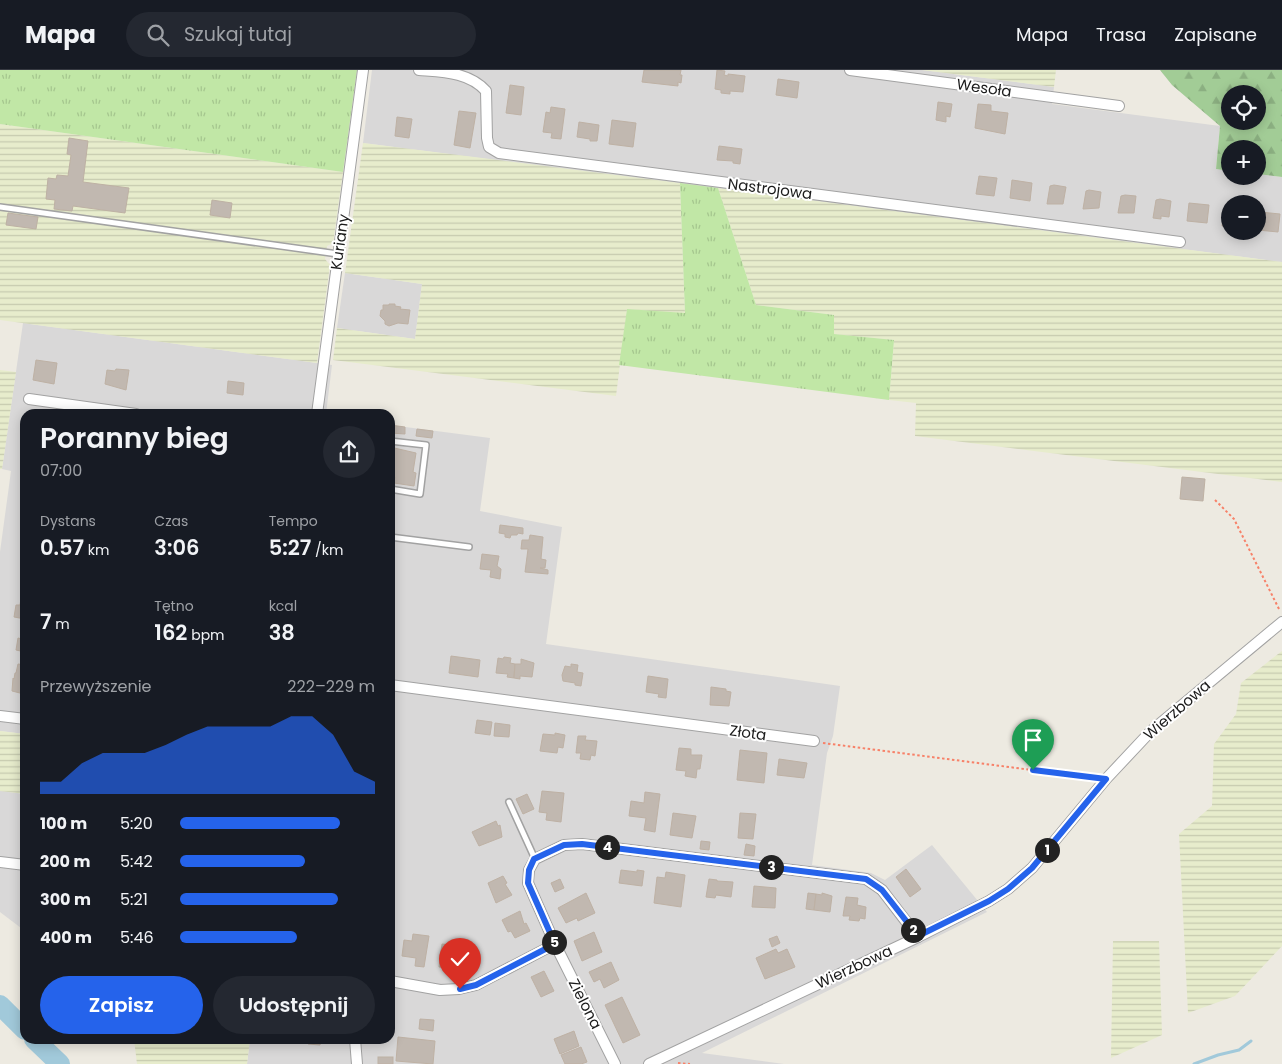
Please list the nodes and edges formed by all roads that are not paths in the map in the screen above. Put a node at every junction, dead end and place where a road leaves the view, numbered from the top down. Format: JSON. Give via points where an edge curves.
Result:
{"nodes":[{"id":1,"x":363,"y":70,"type":"edge"},
{"id":2,"x":419,"y":70,"type":"edge"},
{"id":3,"x":850,"y":70,"type":"edge"},
{"id":4,"x":1119,"y":106,"type":"dead end"},
{"id":5,"x":0,"y":207,"type":"edge"},
{"id":6,"x":1180,"y":242,"type":"dead end"},
{"id":7,"x":338,"y":254,"type":"junction"},
{"id":8,"x":29,"y":399,"type":"dead end"},
{"id":9,"x":100,"y":409,"type":"edge"},
{"id":10,"x":318,"y":409,"type":"edge"},
{"id":11,"x":395,"y":442,"type":"edge"},
{"id":12,"x":395,"y":490,"type":"edge"},
{"id":13,"x":395,"y":537,"type":"edge"},
{"id":14,"x":469,"y":547,"type":"dead end"},
{"id":15,"x":1282,"y":622,"type":"edge"},
{"id":16,"x":395,"y":686,"type":"edge"},
{"id":17,"x":0,"y":716,"type":"edge"},
{"id":18,"x":20,"y":718,"type":"edge"},
{"id":19,"x":814,"y":741,"type":"road end"},
{"id":20,"x":509,"y":802,"type":"dead end"},
{"id":21,"x":534,"y":859,"type":"junction"},
{"id":22,"x":0,"y":862,"type":"edge"},
{"id":23,"x":20,"y":864,"type":"edge"},
{"id":24,"x":918,"y":936,"type":"junction"},
{"id":25,"x":555,"y":944,"type":"junction"},
{"id":26,"x":395,"y":982,"type":"edge"},
{"id":27,"x":355,"y":1044,"type":"edge"},
{"id":28,"x":357,"y":1064,"type":"edge"},
{"id":29,"x":615,"y":1064,"type":"edge"},
{"id":30,"x":649,"y":1064,"type":"edge"}],
"edges":[{"from":1,"to":7,"type":"street","name":"Kuriany"},
{"from":2,"to":6,"type":"street","name":"Nastrojowa","via":[[458,74],[486,91],[487,138],[489,147],[499,153]]},
{"from":3,"to":4,"type":"street","name":"Wesoła"},
{"from":5,"to":7,"type":"lane"},
{"from":7,"to":10,"type":"street","name":"Kuriany"},
{"from":8,"to":9,"type":"street"},
{"from":11,"to":12,"type":"lane","via":[[426,445],[420,494]]},
{"from":13,"to":14,"type":"lane"},
{"from":15,"to":24,"type":"street","name":"Wierzbowa","via":[[1151,731],[1020,879],[989,901]]},
{"from":16,"to":19,"type":"street","name":"Złota"},
{"from":17,"to":18,"type":"street"},
{"from":20,"to":21,"type":"lane"},
{"from":21,"to":24,"type":"street","via":[[564,845],[582,844],[866,879],[882,890]]},
{"from":21,"to":25,"type":"street","name":"Zielona","via":[[528,883]]},
{"from":22,"to":23,"type":"street"},
{"from":24,"to":30,"type":"street","name":"Wierzbowa"},
{"from":25,"to":26,"type":"street","via":[[476,985],[460,989],[440,990]]},
{"from":25,"to":29,"type":"street","name":"Zielona"},
{"from":27,"to":28,"type":"street"}]}
